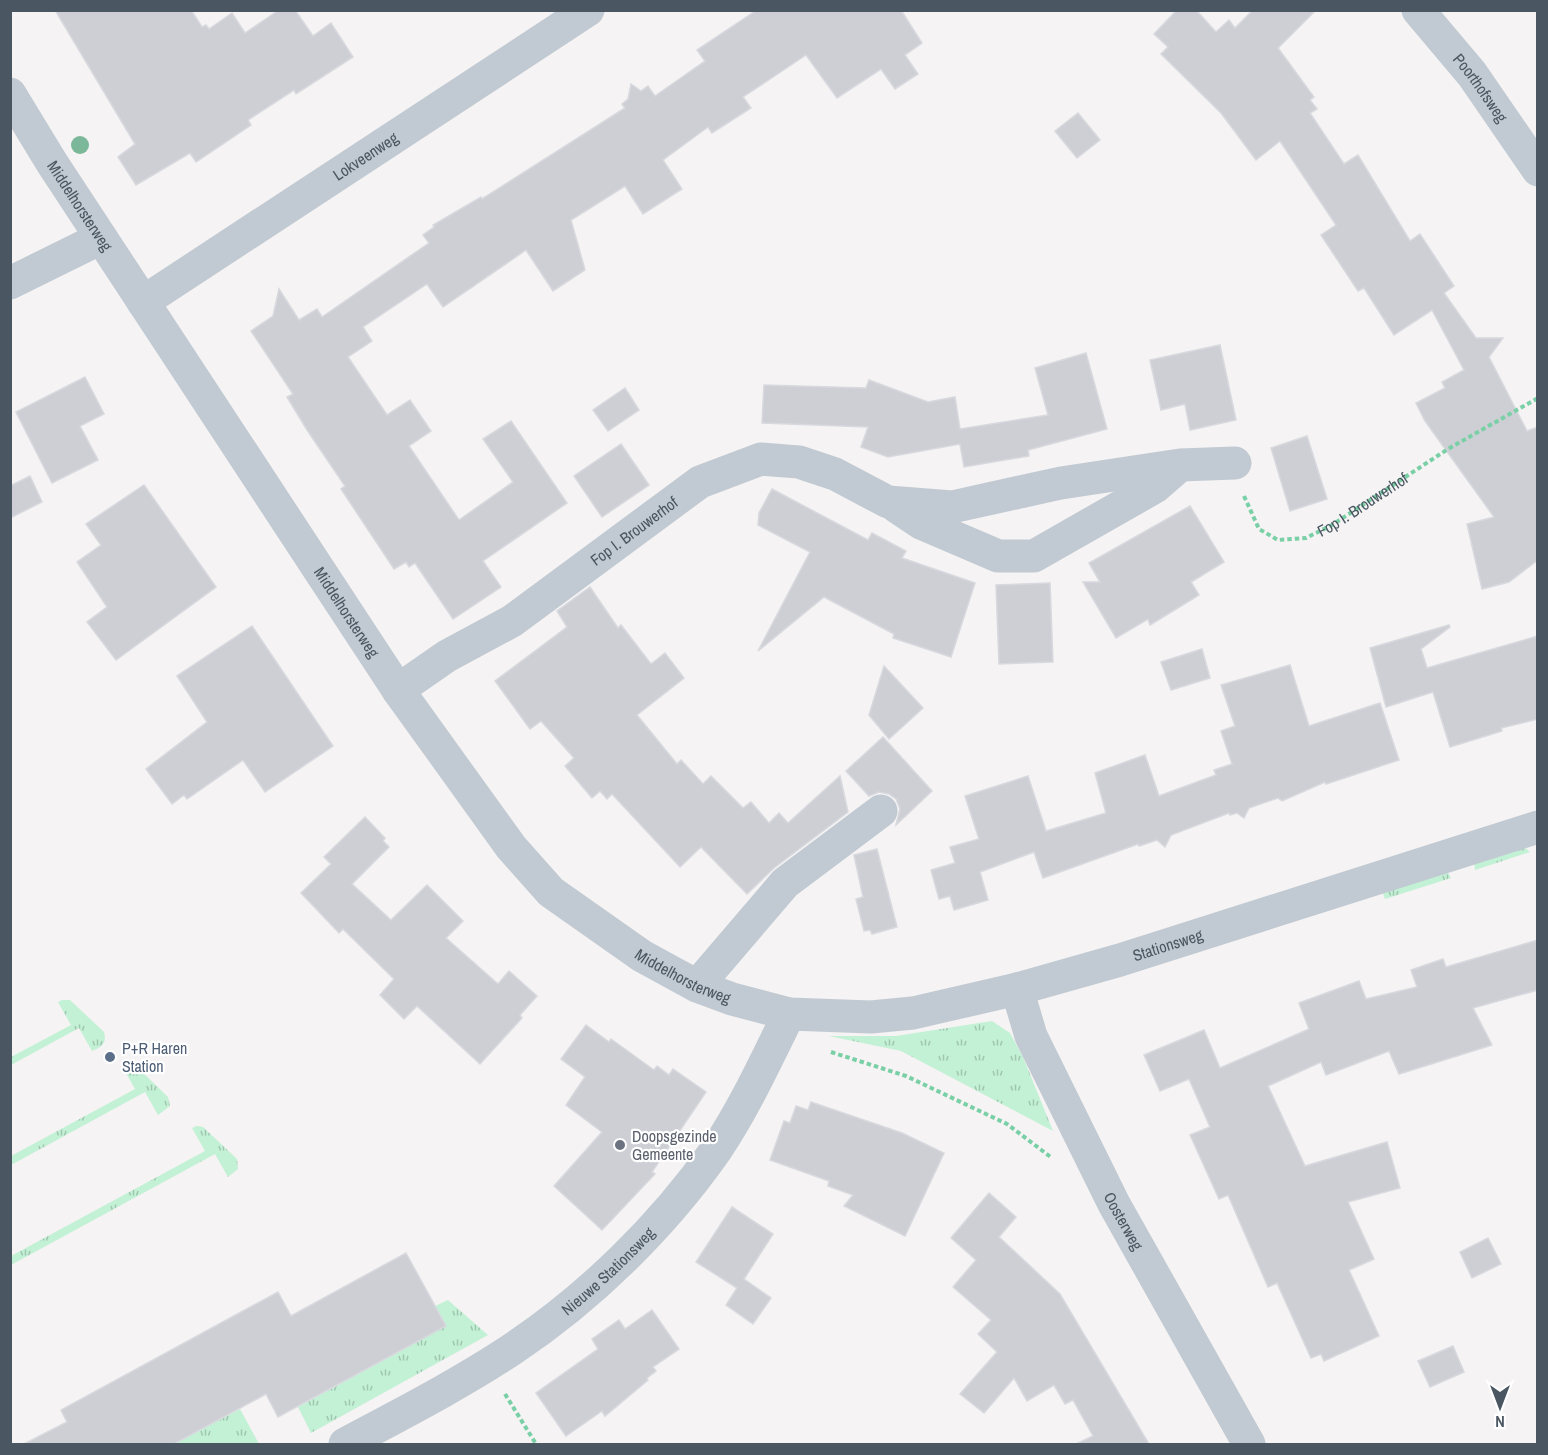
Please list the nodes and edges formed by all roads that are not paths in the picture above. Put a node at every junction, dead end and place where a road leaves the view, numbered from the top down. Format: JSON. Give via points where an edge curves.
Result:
{"nodes":[{"id":1,"x":588,"y":10,"type":"edge"},
{"id":2,"x":1418,"y":10,"type":"edge"},
{"id":3,"x":10,"y":94,"type":"edge"},
{"id":4,"x":1538,"y":170,"type":"edge"},
{"id":5,"x":101,"y":238,"type":"junction"},
{"id":6,"x":10,"y":283,"type":"edge"},
{"id":7,"x":143,"y":302,"type":"junction"},
{"id":8,"x":1235,"y":463,"type":"road end"},
{"id":9,"x":1180,"y":465,"type":"junction"},
{"id":10,"x":1061,"y":483,"type":"junction"},
{"id":11,"x":888,"y":502,"type":"junction"},
{"id":12,"x":1081,"y":531,"type":"junction"},
{"id":13,"x":398,"y":690,"type":"junction"},
{"id":14,"x":880,"y":811,"type":"dead end"},
{"id":15,"x":1538,"y":827,"type":"edge"},
{"id":16,"x":697,"y":986,"type":"junction"},
{"id":17,"x":1017,"y":989,"type":"junction"},
{"id":18,"x":784,"y":1024,"type":"junction"},
{"id":19,"x":345,"y":1444,"type":"edge"},
{"id":20,"x":1249,"y":1444,"type":"edge"}],
"edges":[{"from":1,"to":7,"type":"street","name":"Lokveenweg"},
{"from":2,"to":4,"type":"street","name":"Poorthofsweg","via":[[1472,74]]},
{"from":3,"to":5,"type":"street","name":"Middelhorsterweg"},
{"from":5,"to":6,"type":"street"},
{"from":5,"to":7,"type":"street","name":"Middelhorsterweg"},
{"from":7,"to":13,"type":"street","name":"Middelhorsterweg"},
{"from":8,"to":9,"type":"street","name":"Fop I. Brouwerhof"},
{"from":9,"to":10,"type":"street","name":"Fop I. Brouwerhof"},
{"from":9,"to":12,"type":"street","name":"Fop I. Brouwerhof","via":[[1155,487]]},
{"from":10,"to":11,"type":"street","name":"Fop I. Brouwerhof","via":[[952,507]]},
{"from":10,"to":12,"type":"street","via":[[1074,492],[1082,509]]},
{"from":11,"to":12,"type":"street","name":"Fop I. Brouwerhof","via":[[921,523],[998,556],[1034,556]]},
{"from":11,"to":13,"type":"street","name":"Fop I. Brouwerhof","via":[[835,474],[799,462],[761,459],[727,469],[700,482],[512,621],[447,656]]},
{"from":13,"to":16,"type":"street","name":"Middelhorsterweg","via":[[511,847],[550,892],[642,956]]},
{"from":14,"to":16,"type":"street","via":[[785,883]]},
{"from":15,"to":17,"type":"street","name":"Stationsweg"},
{"from":16,"to":18,"type":"street","name":"Middelhorsterweg"},
{"from":17,"to":18,"type":"street","name":"Stationsweg","via":[[913,1013]]},
{"from":17,"to":20,"type":"street","name":"Oosterweg","via":[[1031,1036],[1099,1173]]},
{"from":18,"to":19,"type":"street","name":"Nieuwe Stationsweg","via":[[744,1105],[715,1150],[628,1253],[573,1303],[488,1365]]}]}
